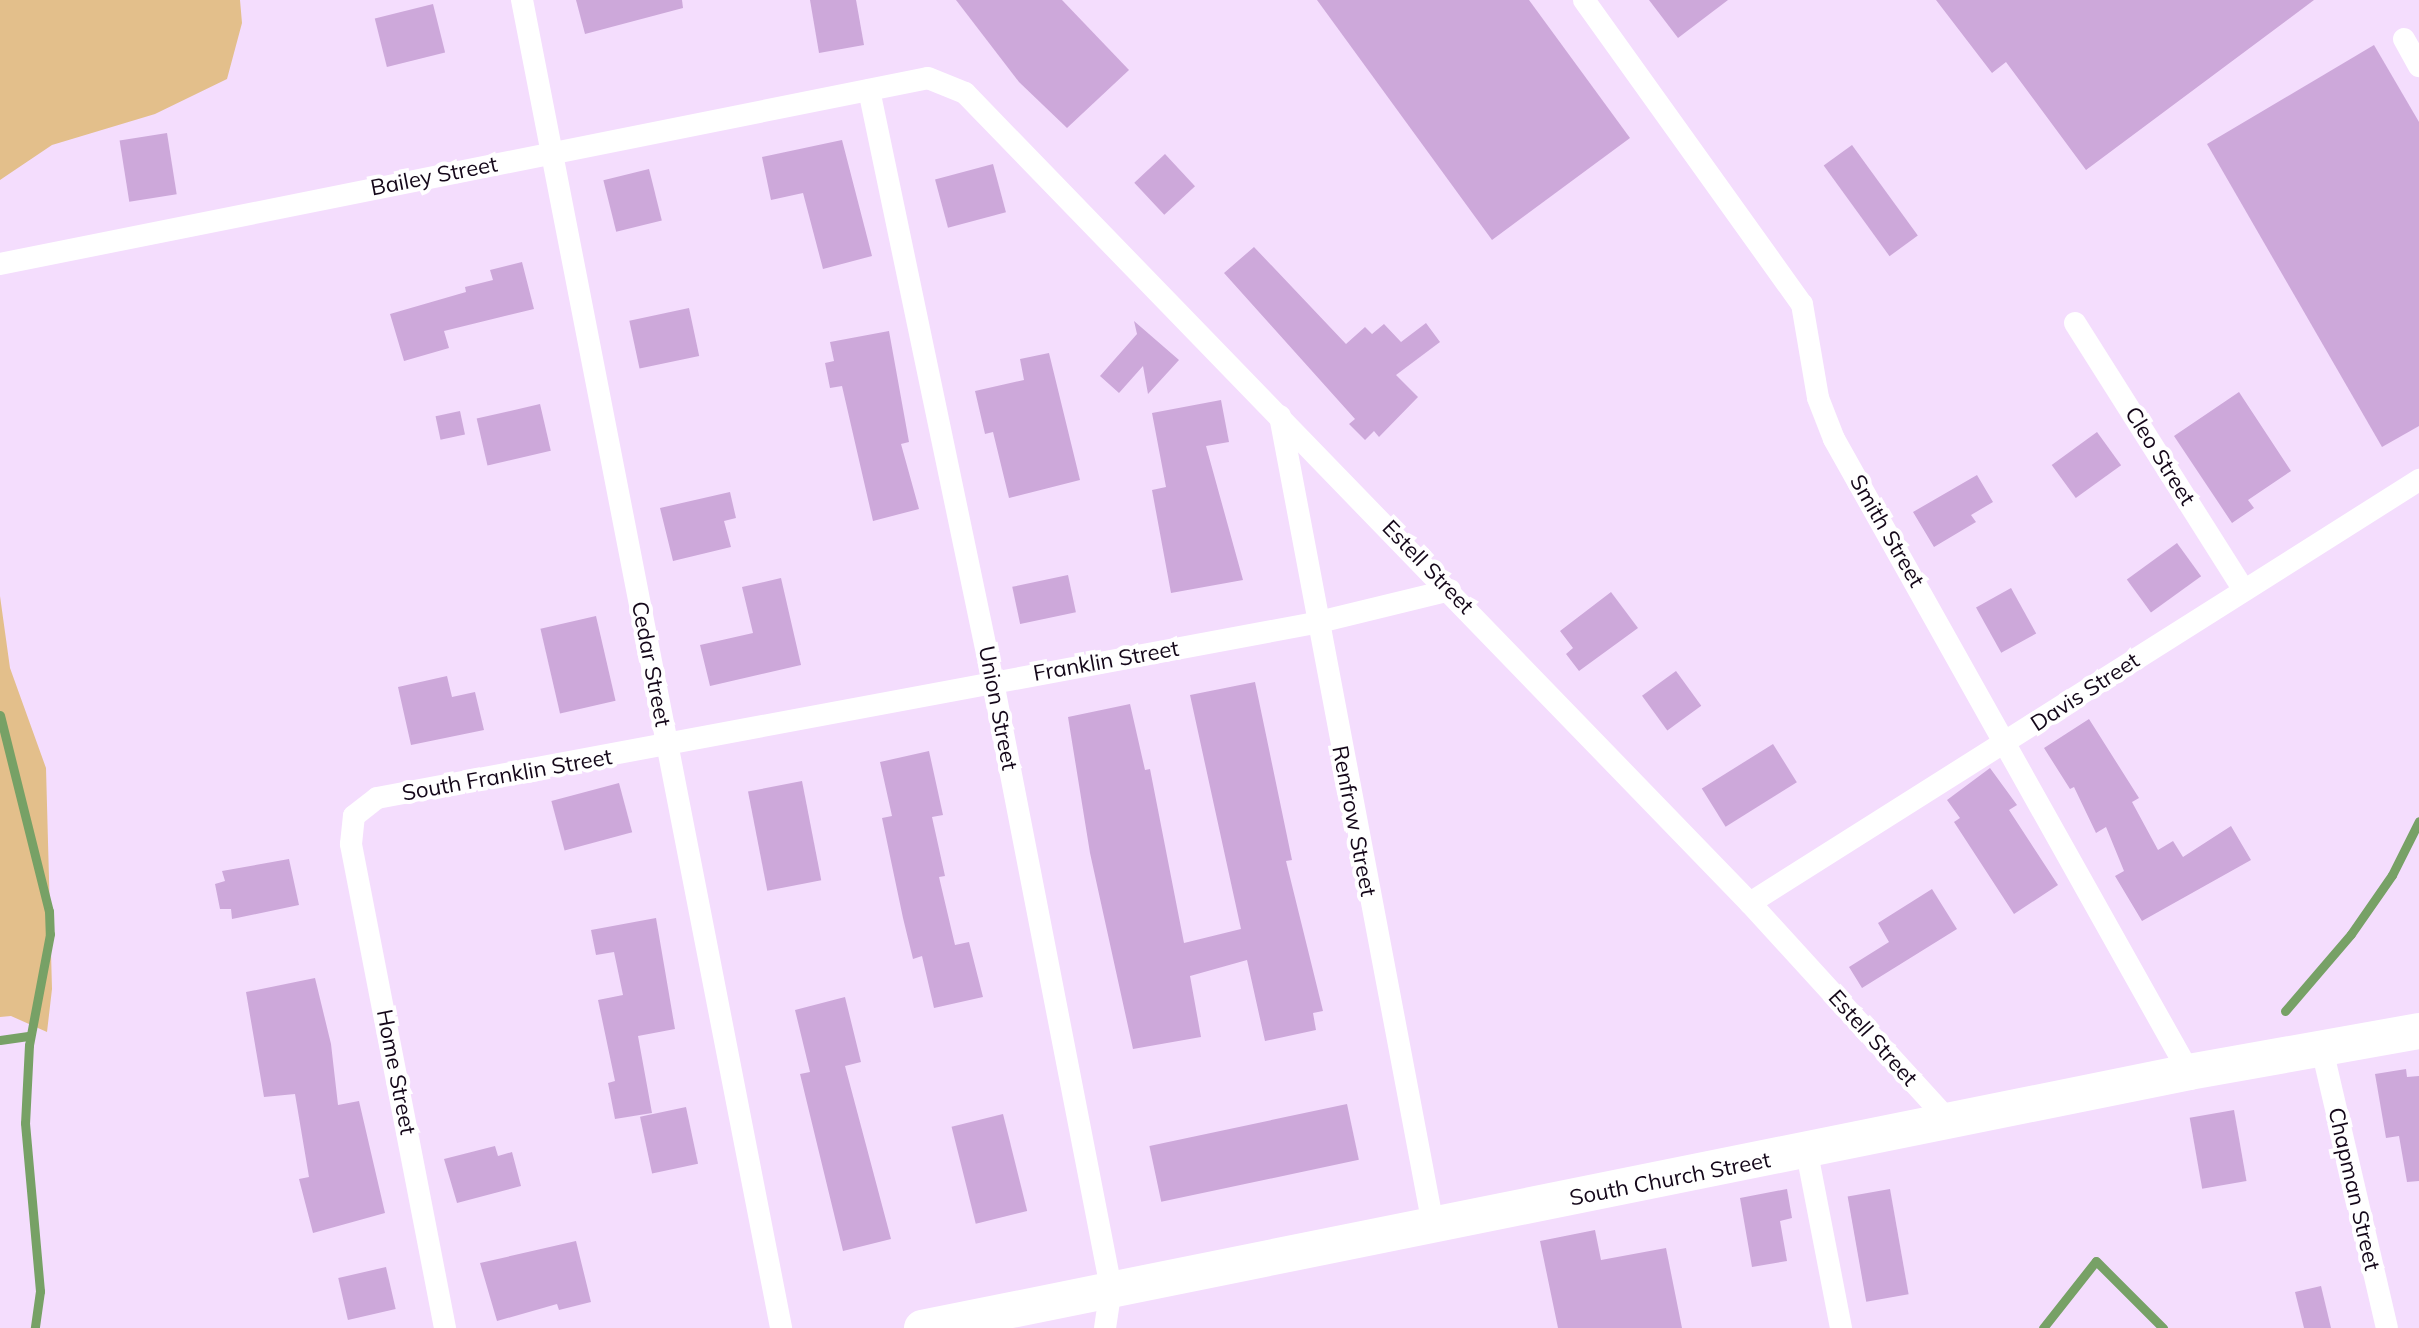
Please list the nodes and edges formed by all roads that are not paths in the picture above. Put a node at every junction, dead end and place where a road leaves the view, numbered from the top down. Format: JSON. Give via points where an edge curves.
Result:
{"nodes":[{"id":1,"x":522,"y":0,"type":"edge"},
{"id":2,"x":1584,"y":0,"type":"edge"},
{"id":3,"x":2404,"y":39,"type":"dead end"},
{"id":4,"x":2419,"y":66,"type":"edge"},
{"id":5,"x":869,"y":90,"type":"junction"},
{"id":6,"x":554,"y":152,"type":"junction"},
{"id":7,"x":0,"y":264,"type":"edge"},
{"id":8,"x":2075,"y":323,"type":"dead end"},
{"id":9,"x":1280,"y":416,"type":"junction"},
{"id":10,"x":2419,"y":480,"type":"edge"},
{"id":11,"x":1450,"y":590,"type":"junction"},
{"id":12,"x":2244,"y":590,"type":"junction"},
{"id":13,"x":1315,"y":623,"type":"junction"},
{"id":14,"x":993,"y":682,"type":"junction"},
{"id":15,"x":2008,"y":742,"type":"junction"},
{"id":16,"x":667,"y":747,"type":"junction"},
{"id":17,"x":354,"y":816,"type":"joint"},
{"id":18,"x":1750,"y":903,"type":"junction"},
{"id":19,"x":2419,"y":1031,"type":"edge"},
{"id":20,"x":2322,"y":1049,"type":"junction"},
{"id":21,"x":2189,"y":1072,"type":"junction"},
{"id":22,"x":1951,"y":1123,"type":"junction"},
{"id":23,"x":1807,"y":1153,"type":"junction"},
{"id":24,"x":1433,"y":1225,"type":"junction"},
{"id":25,"x":1111,"y":1288,"type":"junction"},
{"id":26,"x":445,"y":1328,"type":"edge"},
{"id":27,"x":781,"y":1328,"type":"edge"},
{"id":28,"x":922,"y":1328,"type":"edge"},
{"id":29,"x":1105,"y":1328,"type":"edge"},
{"id":30,"x":1841,"y":1328,"type":"edge"},
{"id":31,"x":2387,"y":1328,"type":"edge"}],
"edges":[{"from":1,"to":6,"type":"street","name":"Cedar Street"},
{"from":2,"to":15,"type":"street","name":"Smith Street","via":[[1802,304],[1818,398],[1834,439]]},
{"from":3,"to":4,"type":"street"},
{"from":5,"to":6,"type":"street","name":"Bailey Street"},
{"from":5,"to":9,"type":"street","name":"Estell Street","via":[[928,78],[965,93]]},
{"from":5,"to":14,"type":"street","name":"Union Street"},
{"from":6,"to":7,"type":"street","name":"Bailey Street"},
{"from":6,"to":16,"type":"street","name":"Cedar Street"},
{"from":8,"to":12,"type":"street","name":"Cleo Street"},
{"from":9,"to":11,"type":"street","name":"Estell Street"},
{"from":9,"to":13,"type":"street","name":"Renfrow Street"},
{"from":10,"to":12,"type":"street","name":"Davis Street"},
{"from":11,"to":13,"type":"street","name":"Franklin Street"},
{"from":11,"to":18,"type":"street","name":"Estell Street"},
{"from":12,"to":15,"type":"street","name":"Davis Street"},
{"from":13,"to":14,"type":"street","name":"Franklin Street"},
{"from":13,"to":24,"type":"street","name":"Renfrow Street"},
{"from":14,"to":16,"type":"street","name":"Franklin Street"},
{"from":14,"to":25,"type":"street","name":"Union Street"},
{"from":15,"to":18,"type":"street","name":"Davis Street"},
{"from":15,"to":21,"type":"street","name":"Smith Street"},
{"from":16,"to":17,"type":"street","name":"South Franklin Street","via":[[377,798]]},
{"from":16,"to":27,"type":"street","name":"Cedar Street"},
{"from":17,"to":26,"type":"street","name":"Home Street","via":[[351,844]]},
{"from":18,"to":22,"type":"street","name":"Estell Street"},
{"from":19,"to":20,"type":"main road","name":"South Church Street"},
{"from":20,"to":21,"type":"main road","name":"South Church Street"},
{"from":20,"to":31,"type":"street","name":"Chapman Street"},
{"from":21,"to":22,"type":"main road","name":"South Church Street"},
{"from":22,"to":23,"type":"main road","name":"South Church Street"},
{"from":23,"to":24,"type":"main road","name":"South Church Street"},
{"from":23,"to":30,"type":"street"},
{"from":24,"to":25,"type":"main road","name":"South Church Street"},
{"from":25,"to":28,"type":"main road","name":"South Church Street"},
{"from":25,"to":29,"type":"street","name":"Union Street"}]}
